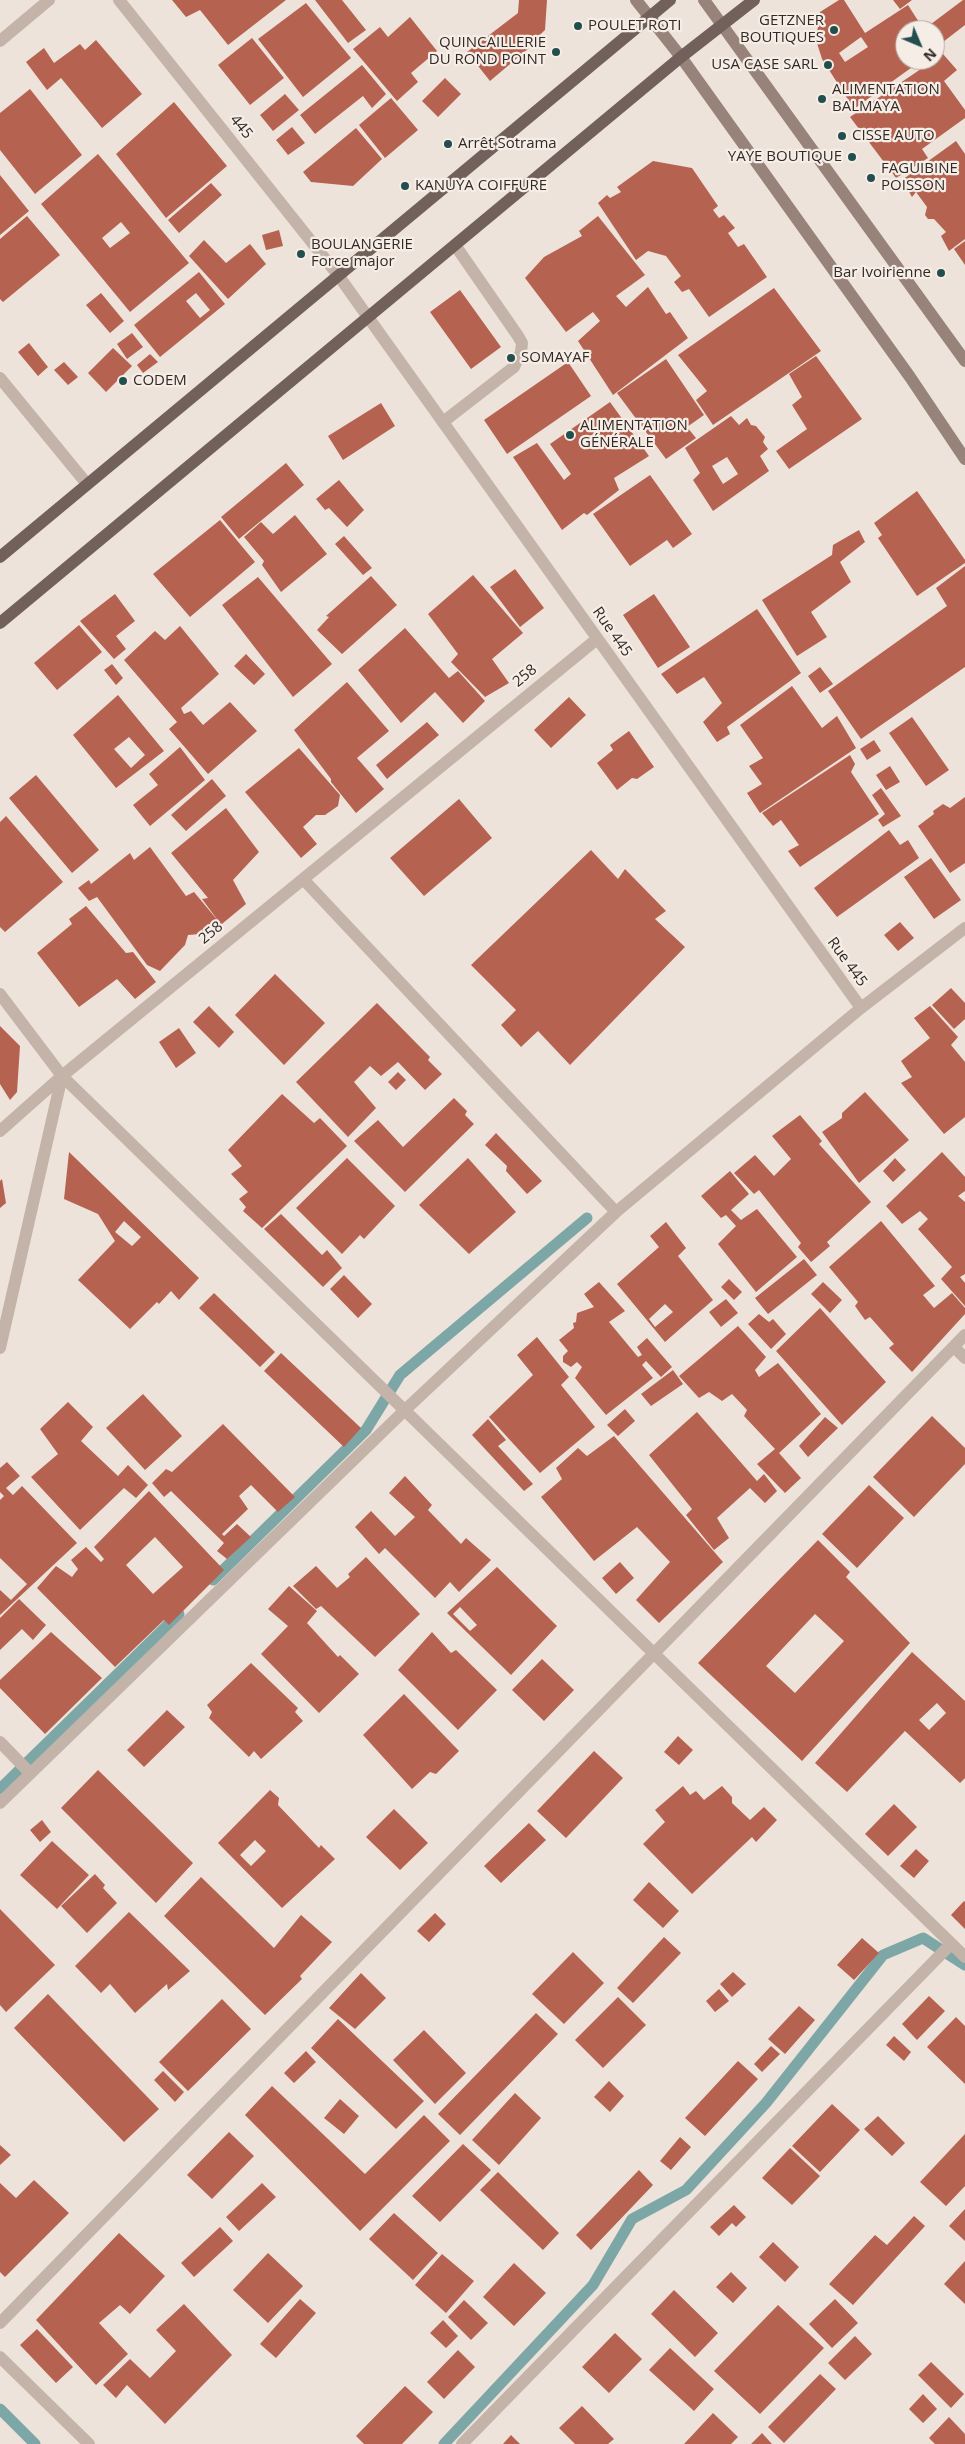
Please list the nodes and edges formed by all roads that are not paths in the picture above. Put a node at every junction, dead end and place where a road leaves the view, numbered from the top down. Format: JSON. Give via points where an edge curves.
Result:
{"nodes":[{"id":1,"x":49,"y":0,"type":"edge"},
{"id":2,"x":119,"y":0,"type":"edge"},
{"id":3,"x":636,"y":0,"type":"edge"},
{"id":4,"x":670,"y":0,"type":"edge"},
{"id":5,"x":704,"y":0,"type":"edge"},
{"id":6,"x":754,"y":0,"type":"edge"},
{"id":7,"x":649,"y":16,"type":"junction"},
{"id":8,"x":724,"y":25,"type":"junction"},
{"id":9,"x":0,"y":41,"type":"edge"},
{"id":10,"x":681,"y":57,"type":"junction"},
{"id":11,"x":455,"y":245,"type":"junction"},
{"id":12,"x":338,"y":275,"type":"junction"},
{"id":13,"x":368,"y":317,"type":"junction"},
{"id":14,"x":965,"y":362,"type":"edge"},
{"id":15,"x":0,"y":378,"type":"edge"},
{"id":16,"x":443,"y":422,"type":"junction"},
{"id":17,"x":965,"y":459,"type":"edge"},
{"id":18,"x":88,"y":484,"type":"junction"},
{"id":19,"x":0,"y":557,"type":"edge"},
{"id":20,"x":0,"y":623,"type":"edge"},
{"id":21,"x":597,"y":638,"type":"junction"},
{"id":22,"x":303,"y":878,"type":"junction"},
{"id":23,"x":965,"y":928,"type":"edge"},
{"id":24,"x":0,"y":994,"type":"edge"},
{"id":25,"x":860,"y":1008,"type":"junction"},
{"id":26,"x":62,"y":1076,"type":"junction"},
{"id":27,"x":0,"y":1131,"type":"edge"},
{"id":28,"x":616,"y":1212,"type":"junction"},
{"id":29,"x":965,"y":1336,"type":"edge"},
{"id":30,"x":954,"y":1347,"type":"junction"},
{"id":31,"x":0,"y":1348,"type":"edge"},
{"id":32,"x":965,"y":1358,"type":"edge"},
{"id":33,"x":405,"y":1410,"type":"junction"},
{"id":34,"x":654,"y":1653,"type":"junction"},
{"id":35,"x":0,"y":1742,"type":"edge"},
{"id":36,"x":30,"y":1773,"type":"junction"},
{"id":37,"x":0,"y":1803,"type":"edge"},
{"id":38,"x":951,"y":1944,"type":"junction"},
{"id":39,"x":965,"y":1957,"type":"edge"},
{"id":40,"x":0,"y":2323,"type":"edge"},
{"id":41,"x":0,"y":2357,"type":"edge"},
{"id":42,"x":89,"y":2444,"type":"edge"},
{"id":43,"x":462,"y":2444,"type":"edge"}],
"edges":[{"from":1,"to":9,"type":"street"},
{"from":2,"to":12,"type":"street","name":"445"},
{"from":3,"to":7,"type":"main road"},
{"from":4,"to":7,"type":"main road"},
{"from":5,"to":8,"type":"main road"},
{"from":6,"to":8,"type":"main road"},
{"from":7,"to":10,"type":"main road"},
{"from":7,"to":12,"type":"main road"},
{"from":8,"to":10,"type":"main road"},
{"from":8,"to":14,"type":"main road"},
{"from":10,"to":11,"type":"main road"},
{"from":10,"to":17,"type":"main road"},
{"from":11,"to":13,"type":"main road"},
{"from":11,"to":16,"type":"street","via":[[522,343],[514,367]]},
{"from":12,"to":13,"type":"street","name":"Rue 445"},
{"from":12,"to":18,"type":"main road"},
{"from":13,"to":16,"type":"street","name":"Rue 445"},
{"from":13,"to":20,"type":"main road"},
{"from":15,"to":18,"type":"street"},
{"from":16,"to":21,"type":"street","name":"Rue 445"},
{"from":18,"to":19,"type":"main road"},
{"from":21,"to":22,"type":"street","name":"258"},
{"from":21,"to":25,"type":"street","name":"Rue 445"},
{"from":22,"to":26,"type":"street","name":"258"},
{"from":22,"to":28,"type":"street"},
{"from":23,"to":25,"type":"street"},
{"from":24,"to":26,"type":"street"},
{"from":25,"to":28,"type":"street"},
{"from":26,"to":27,"type":"street","name":"258"},
{"from":26,"to":31,"type":"street"},
{"from":26,"to":33,"type":"street"},
{"from":28,"to":33,"type":"street"},
{"from":29,"to":30,"type":"street"},
{"from":30,"to":32,"type":"street"},
{"from":30,"to":34,"type":"street"},
{"from":33,"to":34,"type":"street"},
{"from":33,"to":36,"type":"street"},
{"from":34,"to":38,"type":"street"},
{"from":34,"to":40,"type":"street"},
{"from":35,"to":36,"type":"street"},
{"from":36,"to":37,"type":"street"},
{"from":38,"to":39,"type":"street"},
{"from":38,"to":43,"type":"street"},
{"from":41,"to":42,"type":"street"}]}
